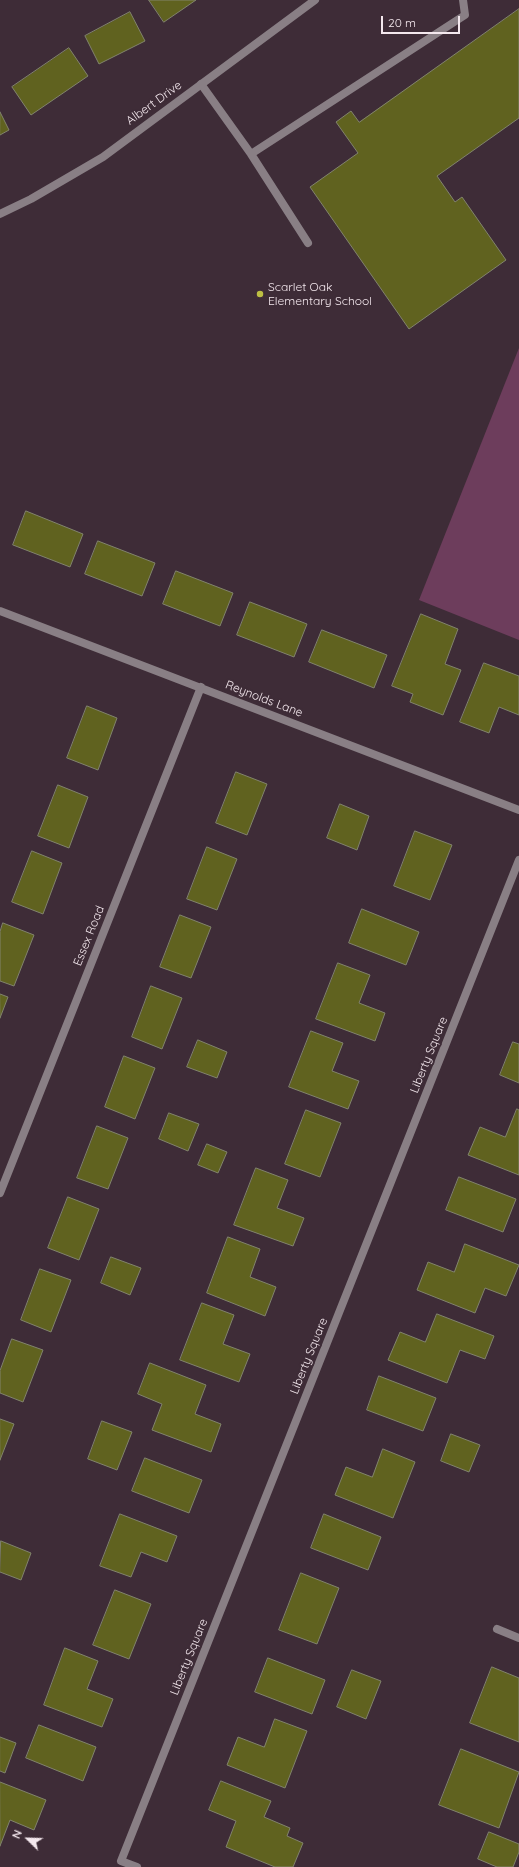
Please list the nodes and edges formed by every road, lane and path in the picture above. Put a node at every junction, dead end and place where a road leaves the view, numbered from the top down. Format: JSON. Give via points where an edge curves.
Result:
{"nodes":[{"id":1,"x":315,"y":0,"type":"edge"},
{"id":2,"x":463,"y":0,"type":"edge"},
{"id":3,"x":201,"y":84,"type":"junction"},
{"id":4,"x":251,"y":154,"type":"junction"},
{"id":5,"x":0,"y":214,"type":"edge"},
{"id":6,"x":308,"y":243,"type":"dead end"},
{"id":7,"x":0,"y":611,"type":"edge"},
{"id":8,"x":201,"y":687,"type":"junction"},
{"id":9,"x":519,"y":810,"type":"edge"},
{"id":10,"x":519,"y":860,"type":"edge"},
{"id":11,"x":0,"y":1193,"type":"edge"},
{"id":12,"x":497,"y":1629,"type":"dead end"},
{"id":13,"x":519,"y":1638,"type":"edge"},
{"id":14,"x":137,"y":1867,"type":"edge"}],
"edges":[{"from":1,"to":3,"type":"street","name":"Albert Drive"},
{"from":2,"to":4,"type":"street","via":[[465,15]]},
{"from":3,"to":4,"type":"street"},
{"from":3,"to":5,"type":"street","name":"Albert Drive","via":[[102,157],[31,199]]},
{"from":4,"to":6,"type":"street"},
{"from":7,"to":8,"type":"street","name":"Reynolds Lane"},
{"from":8,"to":9,"type":"street","name":"Reynolds Lane"},
{"from":8,"to":11,"type":"street","name":"Essex Road"},
{"from":10,"to":14,"type":"street","name":"Liberty Square","via":[[121,1861]]},
{"from":12,"to":13,"type":"street"}]}
